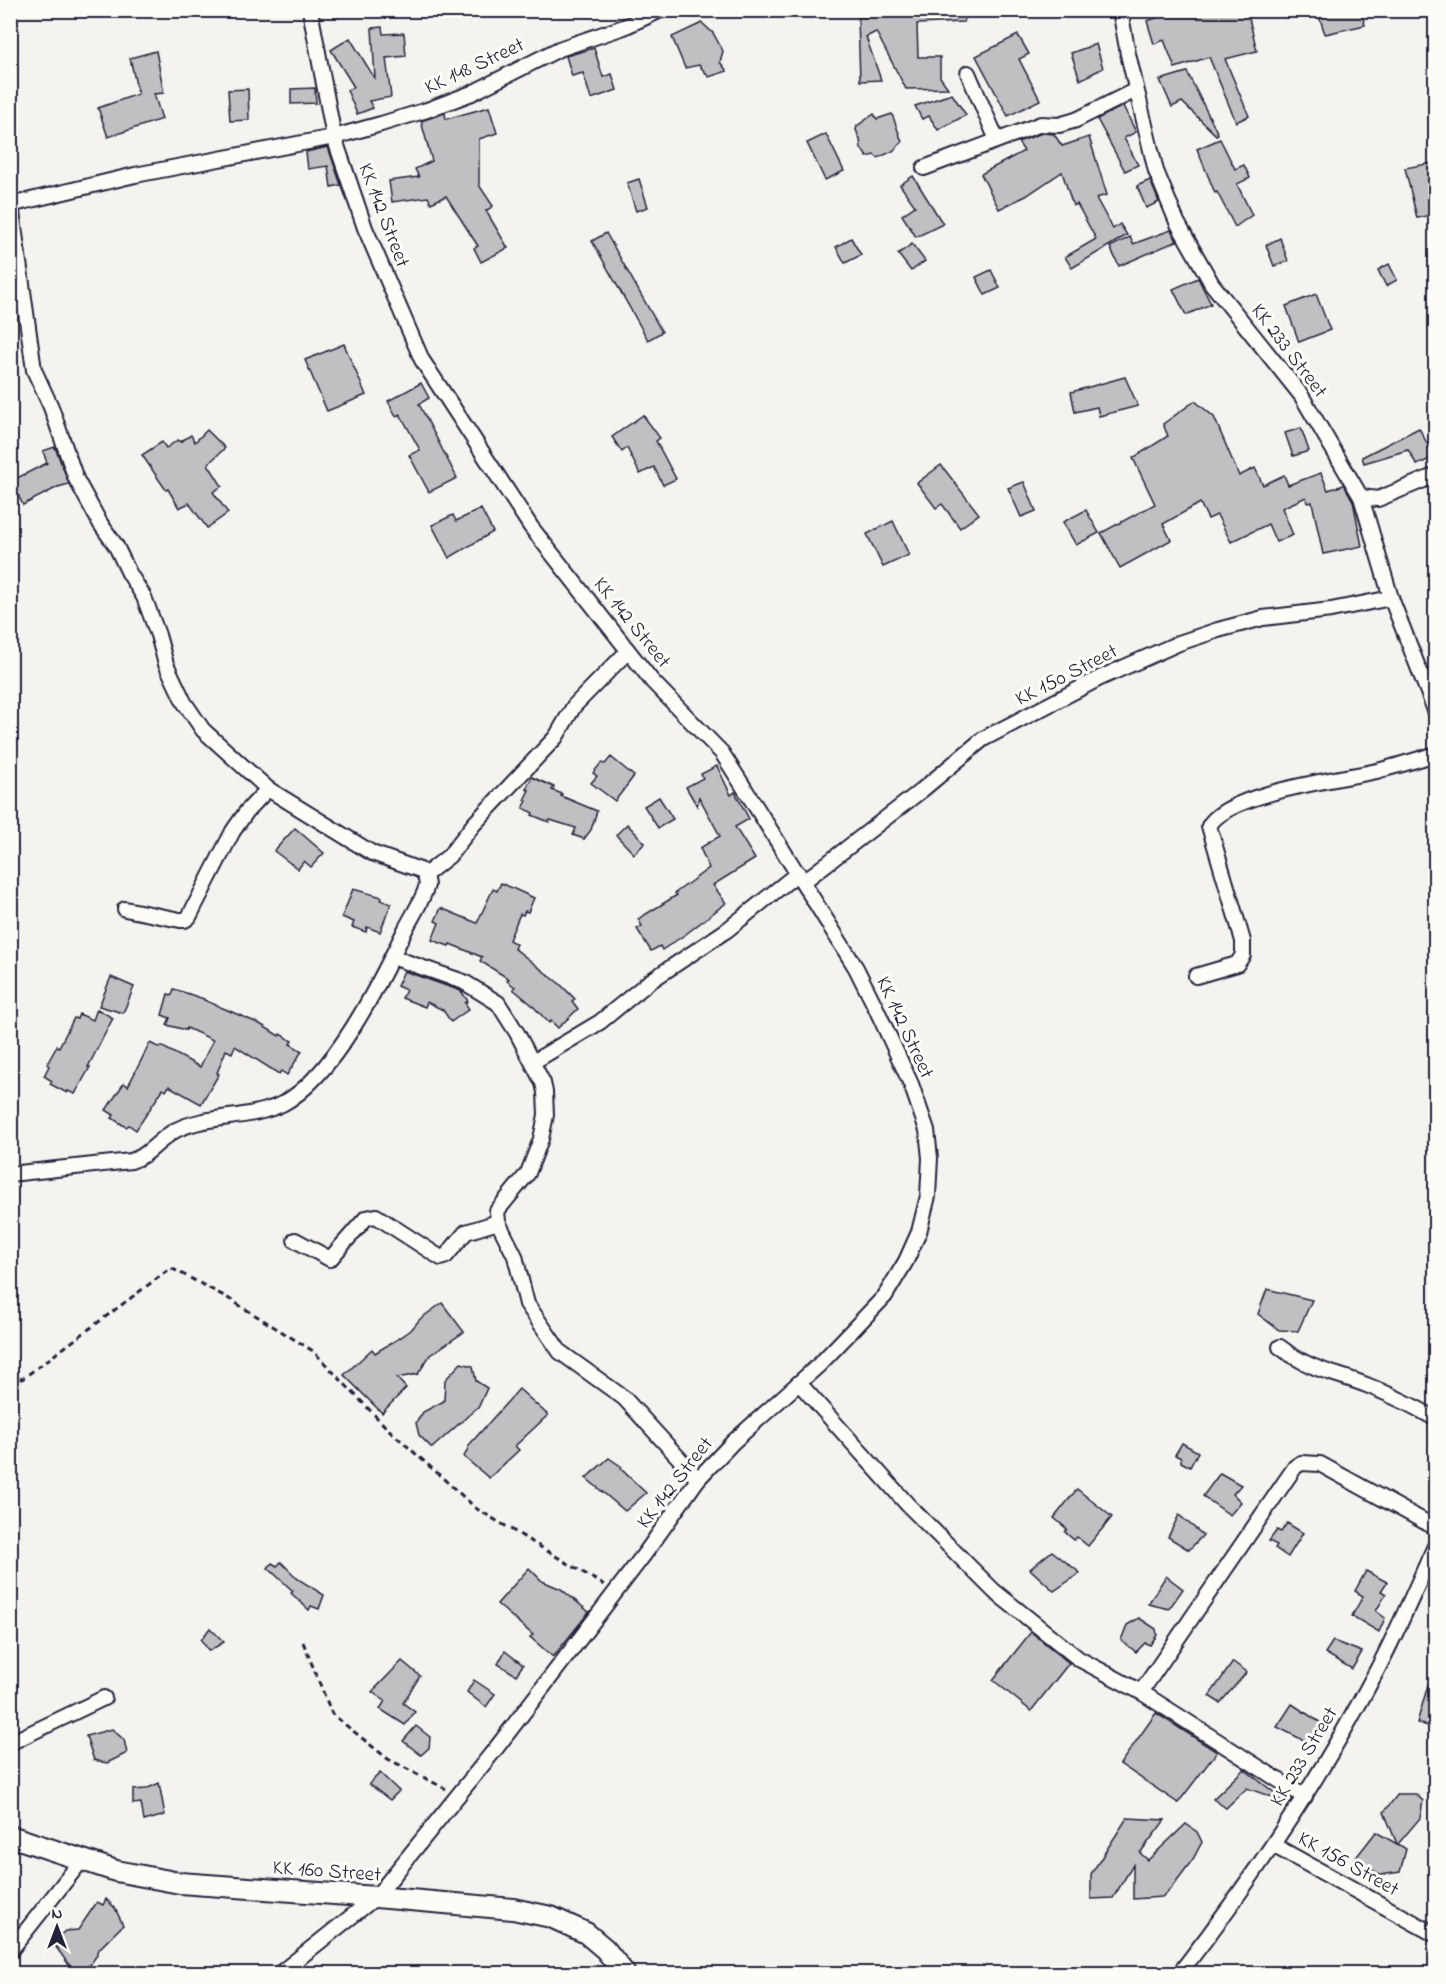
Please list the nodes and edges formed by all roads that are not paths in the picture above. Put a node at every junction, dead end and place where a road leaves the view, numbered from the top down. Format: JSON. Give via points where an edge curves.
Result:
{"nodes":[{"id":1,"x":310,"y":10,"type":"edge"},
{"id":2,"x":661,"y":10,"type":"edge"},
{"id":3,"x":1120,"y":10,"type":"edge"},
{"id":4,"x":968,"y":73,"type":"dead end"},
{"id":5,"x":1136,"y":90,"type":"junction"},
{"id":6,"x":334,"y":136,"type":"junction"},
{"id":7,"x":997,"y":140,"type":"junction"},
{"id":8,"x":924,"y":168,"type":"dead end"},
{"id":9,"x":11,"y":205,"type":"edge"},
{"id":10,"x":1436,"y":475,"type":"edge"},
{"id":11,"x":1361,"y":497,"type":"junction"},
{"id":12,"x":1391,"y":598,"type":"junction"},
{"id":13,"x":628,"y":651,"type":"junction"},
{"id":14,"x":1436,"y":713,"type":"edge"},
{"id":15,"x":1436,"y":754,"type":"edge"},
{"id":16,"x":268,"y":789,"type":"junction"},
{"id":17,"x":425,"y":875,"type":"junction"},
{"id":18,"x":801,"y":877,"type":"junction"},
{"id":19,"x":125,"y":909,"type":"dead end"},
{"id":20,"x":392,"y":957,"type":"junction"},
{"id":21,"x":1196,"y":976,"type":"dead end"},
{"id":22,"x":533,"y":1062,"type":"junction"},
{"id":23,"x":10,"y":1174,"type":"edge"},
{"id":24,"x":498,"y":1222,"type":"junction"},
{"id":25,"x":295,"y":1240,"type":"dead end"},
{"id":26,"x":1280,"y":1347,"type":"dead end"},
{"id":27,"x":799,"y":1383,"type":"junction"},
{"id":28,"x":1436,"y":1419,"type":"edge"},
{"id":29,"x":698,"y":1479,"type":"junction"},
{"id":30,"x":1436,"y":1528,"type":"edge"},
{"id":31,"x":1436,"y":1544,"type":"edge"},
{"id":32,"x":1141,"y":1692,"type":"junction"},
{"id":33,"x":104,"y":1698,"type":"dead end"},
{"id":34,"x":10,"y":1743,"type":"edge"},
{"id":35,"x":1305,"y":1797,"type":"junction"},
{"id":36,"x":10,"y":1836,"type":"edge"},
{"id":37,"x":1273,"y":1845,"type":"junction"},
{"id":38,"x":82,"y":1860,"type":"junction"},
{"id":39,"x":376,"y":1897,"type":"junction"},
{"id":40,"x":1436,"y":1935,"type":"edge"},
{"id":41,"x":10,"y":1951,"type":"edge"},
{"id":42,"x":279,"y":1974,"type":"edge"},
{"id":43,"x":625,"y":1974,"type":"edge"},
{"id":44,"x":1179,"y":1974,"type":"edge"}],
"edges":[{"from":1,"to":6,"type":"street","name":"KK 142 Street"},
{"from":2,"to":6,"type":"street","name":"KK 148 Street","via":[[559,49],[472,93]]},
{"from":3,"to":5,"type":"street","name":"KK 233 Street"},
{"from":4,"to":7,"type":"street"},
{"from":5,"to":7,"type":"street","via":[[1076,120],[1059,125],[1041,123]]},
{"from":5,"to":11,"type":"street","name":"KK 233 Street","via":[[1156,171],[1177,222],[1212,284],[1301,395]]},
{"from":6,"to":9,"type":"street","name":"KK 148 Street","via":[[144,173]]},
{"from":6,"to":13,"type":"street","name":"KK 142 Street","via":[[365,228],[422,360],[531,527]]},
{"from":7,"to":8,"type":"street"},
{"from":9,"to":16,"type":"street","via":[[34,370],[76,479],[144,597],[166,664],[184,702],[203,730]]},
{"from":10,"to":11,"type":"street","via":[[1377,499]]},
{"from":11,"to":12,"type":"street","name":"KK 233 Street"},
{"from":12,"to":14,"type":"street","name":"KK 233 Street"},
{"from":12,"to":18,"type":"street","name":"KK 150 Street","via":[[1263,618],[1218,630],[1100,678],[983,739],[922,790]]},
{"from":13,"to":17,"type":"street","via":[[574,706],[556,736],[449,856]]},
{"from":13,"to":18,"type":"street","name":"KK 142 Street","via":[[722,753]]},
{"from":15,"to":21,"type":"street","via":[[1273,792],[1232,807],[1213,819],[1209,826],[1211,837],[1244,941],[1243,955],[1237,964]]},
{"from":16,"to":17,"type":"street","via":[[372,853]]},
{"from":16,"to":19,"type":"street","via":[[233,831],[186,920]]},
{"from":17,"to":20,"type":"street","via":[[426,889]]},
{"from":18,"to":22,"type":"street","name":"KK 150 Street","via":[[649,982],[600,1022]]},
{"from":18,"to":27,"type":"street","name":"KK 142 Street","via":[[880,1016],[911,1084],[927,1130],[930,1158],[928,1196],[919,1232],[906,1261],[885,1296]]},
{"from":20,"to":22,"type":"street","via":[[465,982],[498,1003]]},
{"from":20,"to":23,"type":"street","via":[[352,1031],[314,1078],[282,1104],[176,1130],[139,1159]]},
{"from":22,"to":24,"type":"street","via":[[545,1092],[541,1139],[528,1173],[499,1208]]},
{"from":24,"to":25,"type":"street","via":[[466,1232],[441,1258],[376,1216],[366,1218],[330,1259]]},
{"from":24,"to":29,"type":"street","via":[[515,1256],[527,1304],[560,1352],[624,1398]]},
{"from":26,"to":28,"type":"street","via":[[1313,1368],[1368,1386]]},
{"from":27,"to":29,"type":"street","name":"KK 142 Street"},
{"from":27,"to":32,"type":"street","via":[[908,1505],[994,1591],[1079,1659]]},
{"from":29,"to":39,"type":"street","name":"KK 142 Street","via":[[616,1593]]},
{"from":30,"to":32,"type":"street","via":[[1320,1464],[1301,1463]]},
{"from":31,"to":35,"type":"street","name":"KK 233 Street","via":[[1376,1672]]},
{"from":32,"to":35,"type":"street"},
{"from":33,"to":34,"type":"street"},
{"from":35,"to":37,"type":"street","name":"KK 233 Street"},
{"from":36,"to":38,"type":"main road","name":"KK 160 Street"},
{"from":37,"to":40,"type":"street","name":"KK 156 Street"},
{"from":37,"to":44,"type":"street","name":"KK 233 Street"},
{"from":38,"to":39,"type":"main road","name":"KK 160 Street","via":[[116,1871],[180,1882]]},
{"from":38,"to":41,"type":"street"},
{"from":39,"to":42,"type":"street","name":"KK 142 Street"},
{"from":39,"to":43,"type":"main road","name":"KK 160 Street","via":[[513,1909],[551,1917],[586,1933]]}]}
